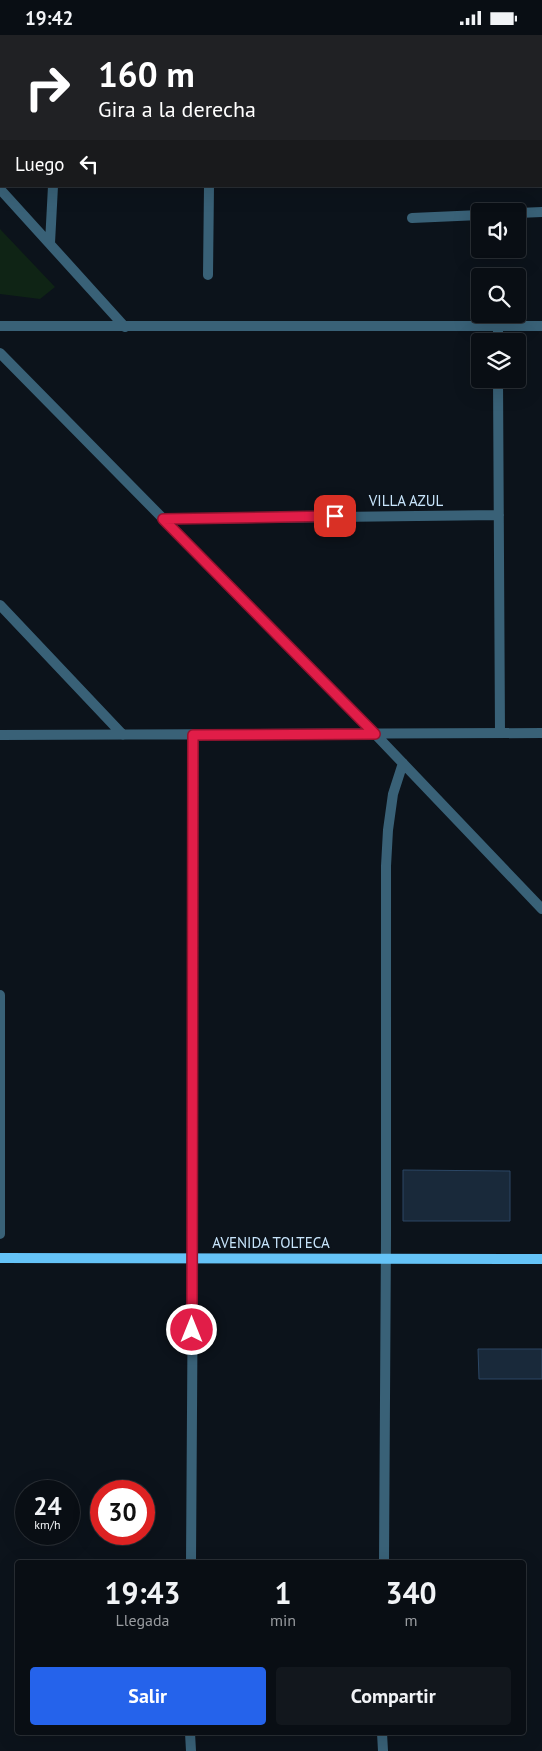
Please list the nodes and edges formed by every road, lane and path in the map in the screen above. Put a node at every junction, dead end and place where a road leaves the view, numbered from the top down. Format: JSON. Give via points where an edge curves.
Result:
{"nodes":[{"id":1,"x":52,"y":187,"type":"edge"},
{"id":2,"x":209,"y":187,"type":"edge"},
{"id":3,"x":0,"y":189,"type":"edge"},
{"id":4,"x":542,"y":212,"type":"edge"},
{"id":5,"x":526,"y":213,"type":"edge"},
{"id":6,"x":471,"y":215,"type":"edge"},
{"id":7,"x":412,"y":218,"type":"dead end"},
{"id":8,"x":50,"y":243,"type":"junction"},
{"id":9,"x":208,"y":275,"type":"dead end"},
{"id":10,"x":0,"y":326,"type":"edge"},
{"id":11,"x":498,"y":326,"type":"junction"},
{"id":12,"x":542,"y":326,"type":"edge"},
{"id":13,"x":124,"y":327,"type":"junction"},
{"id":14,"x":498,"y":333,"type":"edge"},
{"id":15,"x":0,"y":353,"type":"edge"},
{"id":16,"x":498,"y":388,"type":"edge"},
{"id":17,"x":499,"y":515,"type":"junction"},
{"id":18,"x":163,"y":519,"type":"junction"},
{"id":19,"x":0,"y":605,"type":"edge"},
{"id":20,"x":500,"y":733,"type":"junction"},
{"id":21,"x":542,"y":733,"type":"edge"},
{"id":22,"x":375,"y":734,"type":"junction"},
{"id":23,"x":0,"y":735,"type":"edge"},
{"id":24,"x":123,"y":735,"type":"junction"},
{"id":25,"x":193,"y":735,"type":"junction"},
{"id":26,"x":403,"y":763,"type":"junction"},
{"id":27,"x":542,"y":909,"type":"edge"},
{"id":28,"x":0,"y":995,"type":"edge"},
{"id":29,"x":0,"y":1234,"type":"edge"},
{"id":30,"x":0,"y":1258,"type":"edge"},
{"id":31,"x":193,"y":1259,"type":"junction"},
{"id":32,"x":386,"y":1259,"type":"junction"},
{"id":33,"x":542,"y":1259,"type":"edge"},
{"id":34,"x":191,"y":1560,"type":"edge"},
{"id":35,"x":384,"y":1560,"type":"edge"},
{"id":36,"x":190,"y":1735,"type":"edge"},
{"id":37,"x":382,"y":1735,"type":"edge"},
{"id":38,"x":191,"y":1751,"type":"edge"},
{"id":39,"x":382,"y":1751,"type":"edge"}],
"edges":[{"from":1,"to":8,"type":"street"},
{"from":2,"to":9,"type":"street"},
{"from":3,"to":8,"type":"street"},
{"from":4,"to":5,"type":"street"},
{"from":6,"to":7,"type":"street"},
{"from":8,"to":13,"type":"street"},
{"from":10,"to":13,"type":"street"},
{"from":11,"to":12,"type":"street"},
{"from":11,"to":13,"type":"street"},
{"from":11,"to":14,"type":"street"},
{"from":15,"to":18,"type":"street"},
{"from":16,"to":17,"type":"street"},
{"from":17,"to":18,"type":"street","name":"VILLA AZUL"},
{"from":17,"to":20,"type":"street"},
{"from":18,"to":22,"type":"street"},
{"from":19,"to":24,"type":"street"},
{"from":20,"to":21,"type":"street"},
{"from":20,"to":22,"type":"street"},
{"from":22,"to":25,"type":"street"},
{"from":22,"to":26,"type":"street"},
{"from":23,"to":24,"type":"street"},
{"from":24,"to":25,"type":"street"},
{"from":25,"to":31,"type":"street"},
{"from":26,"to":27,"type":"street"},
{"from":26,"to":32,"type":"street","via":[[393,794],[386,866]]},
{"from":28,"to":29,"type":"street"},
{"from":30,"to":31,"type":"street","name":"AVENIDA TOLTECA"},
{"from":31,"to":32,"type":"street","name":"AVENIDA TOLTECA"},
{"from":31,"to":34,"type":"street"},
{"from":32,"to":33,"type":"street","name":"AVENIDA TOLTECA"},
{"from":32,"to":35,"type":"street"},
{"from":36,"to":38,"type":"street"},
{"from":37,"to":39,"type":"street"}]}
